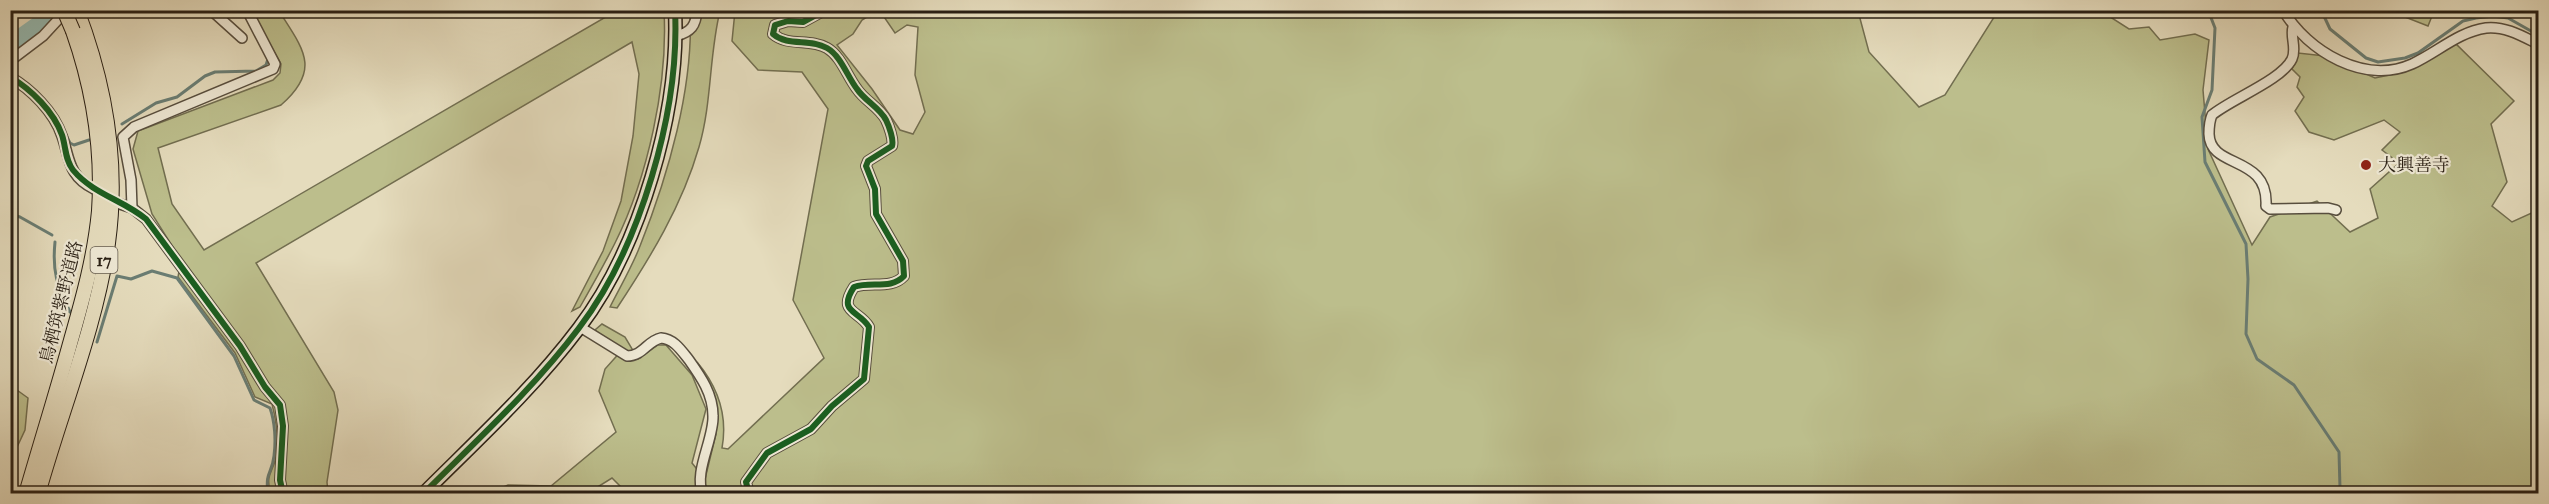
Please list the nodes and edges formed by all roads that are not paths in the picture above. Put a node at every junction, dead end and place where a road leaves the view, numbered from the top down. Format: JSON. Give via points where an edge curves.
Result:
{"nodes":[{"id":1,"x":65,"y":10,"type":"edge"},
{"id":2,"x":211,"y":10,"type":"edge"},
{"id":3,"x":247,"y":10,"type":"edge"},
{"id":4,"x":675,"y":10,"type":"edge"},
{"id":5,"x":697,"y":10,"type":"edge"},
{"id":6,"x":825,"y":10,"type":"edge"},
{"id":7,"x":2283,"y":10,"type":"edge"},
{"id":8,"x":77,"y":21,"type":"edge"},
{"id":9,"x":2293,"y":27,"type":"junction"},
{"id":10,"x":676,"y":36,"type":"junction"},
{"id":11,"x":242,"y":38,"type":"dead end"},
{"id":12,"x":2538,"y":44,"type":"edge"},
{"id":13,"x":10,"y":61,"type":"edge"},
{"id":14,"x":10,"y":76,"type":"edge"},
{"id":15,"x":94,"y":189,"type":"dead end"},
{"id":16,"x":120,"y":204,"type":"dead end"},
{"id":17,"x":132,"y":208,"type":"junction"},
{"id":18,"x":2336,"y":210,"type":"dead end"},
{"id":19,"x":580,"y":327,"type":"junction"},
{"id":20,"x":26,"y":494,"type":"edge"},
{"id":21,"x":38,"y":494,"type":"edge"},
{"id":22,"x":283,"y":494,"type":"edge"},
{"id":23,"x":423,"y":494,"type":"edge"},
{"id":24,"x":703,"y":494,"type":"edge"},
{"id":25,"x":749,"y":494,"type":"edge"}],
"edges":[{"from":1,"to":8,"type":"main road","name":"鳥栖筑紫野道路","number":"17","bridge":true},
{"from":1,"to":13,"type":"street","via":[[43,36]]},
{"from":2,"to":11,"type":"street"},
{"from":3,"to":17,"type":"street","via":[[275,64],[273,69],[134,127],[123,136]]},
{"from":4,"to":10,"type":"street"},
{"from":5,"to":10,"type":"street","via":[[692,29]]},
{"from":6,"to":25,"type":"street","via":[[803,22],[779,23],[773,34],[778,39],[827,48],[837,56],[858,91],[887,122],[892,146],[867,161],[866,166],[875,189],[876,214],[903,261],[904,276],[894,284],[854,287],[847,302],[849,308],[869,327],[864,379],[811,429],[766,453],[746,483]]},
{"from":7,"to":9,"type":"street"},
{"from":8,"to":20,"type":"main road","name":"鳥栖筑紫野道路","number":"17","via":[[93,113],[100,174],[99,212],[86,288]]},
{"from":8,"to":21,"type":"main road","number":"17","via":[[99,74],[106,111],[112,172],[111,213],[99,288]]},
{"from":9,"to":12,"type":"street","via":[[2327,55],[2383,72],[2413,63],[2470,31],[2509,30]]},
{"from":9,"to":18,"type":"street","via":[[2292,58],[2270,80],[2212,115],[2210,144],[2218,154],[2255,173],[2267,192],[2266,206],[2270,209]]},
{"from":10,"to":19,"type":"street","via":[[671,92],[643,203],[621,255]]},
{"from":14,"to":15,"type":"street","via":[[27,88],[53,118],[62,135],[68,164]]},
{"from":16,"to":17,"type":"street"},
{"from":17,"to":22,"type":"street","via":[[146,219],[192,279],[280,405]]},
{"from":19,"to":23,"type":"street","via":[[533,385]]},
{"from":19,"to":24,"type":"street","via":[[627,356],[638,355],[651,341],[661,338],[674,343],[688,359],[708,390],[713,416],[700,475]]}]}
